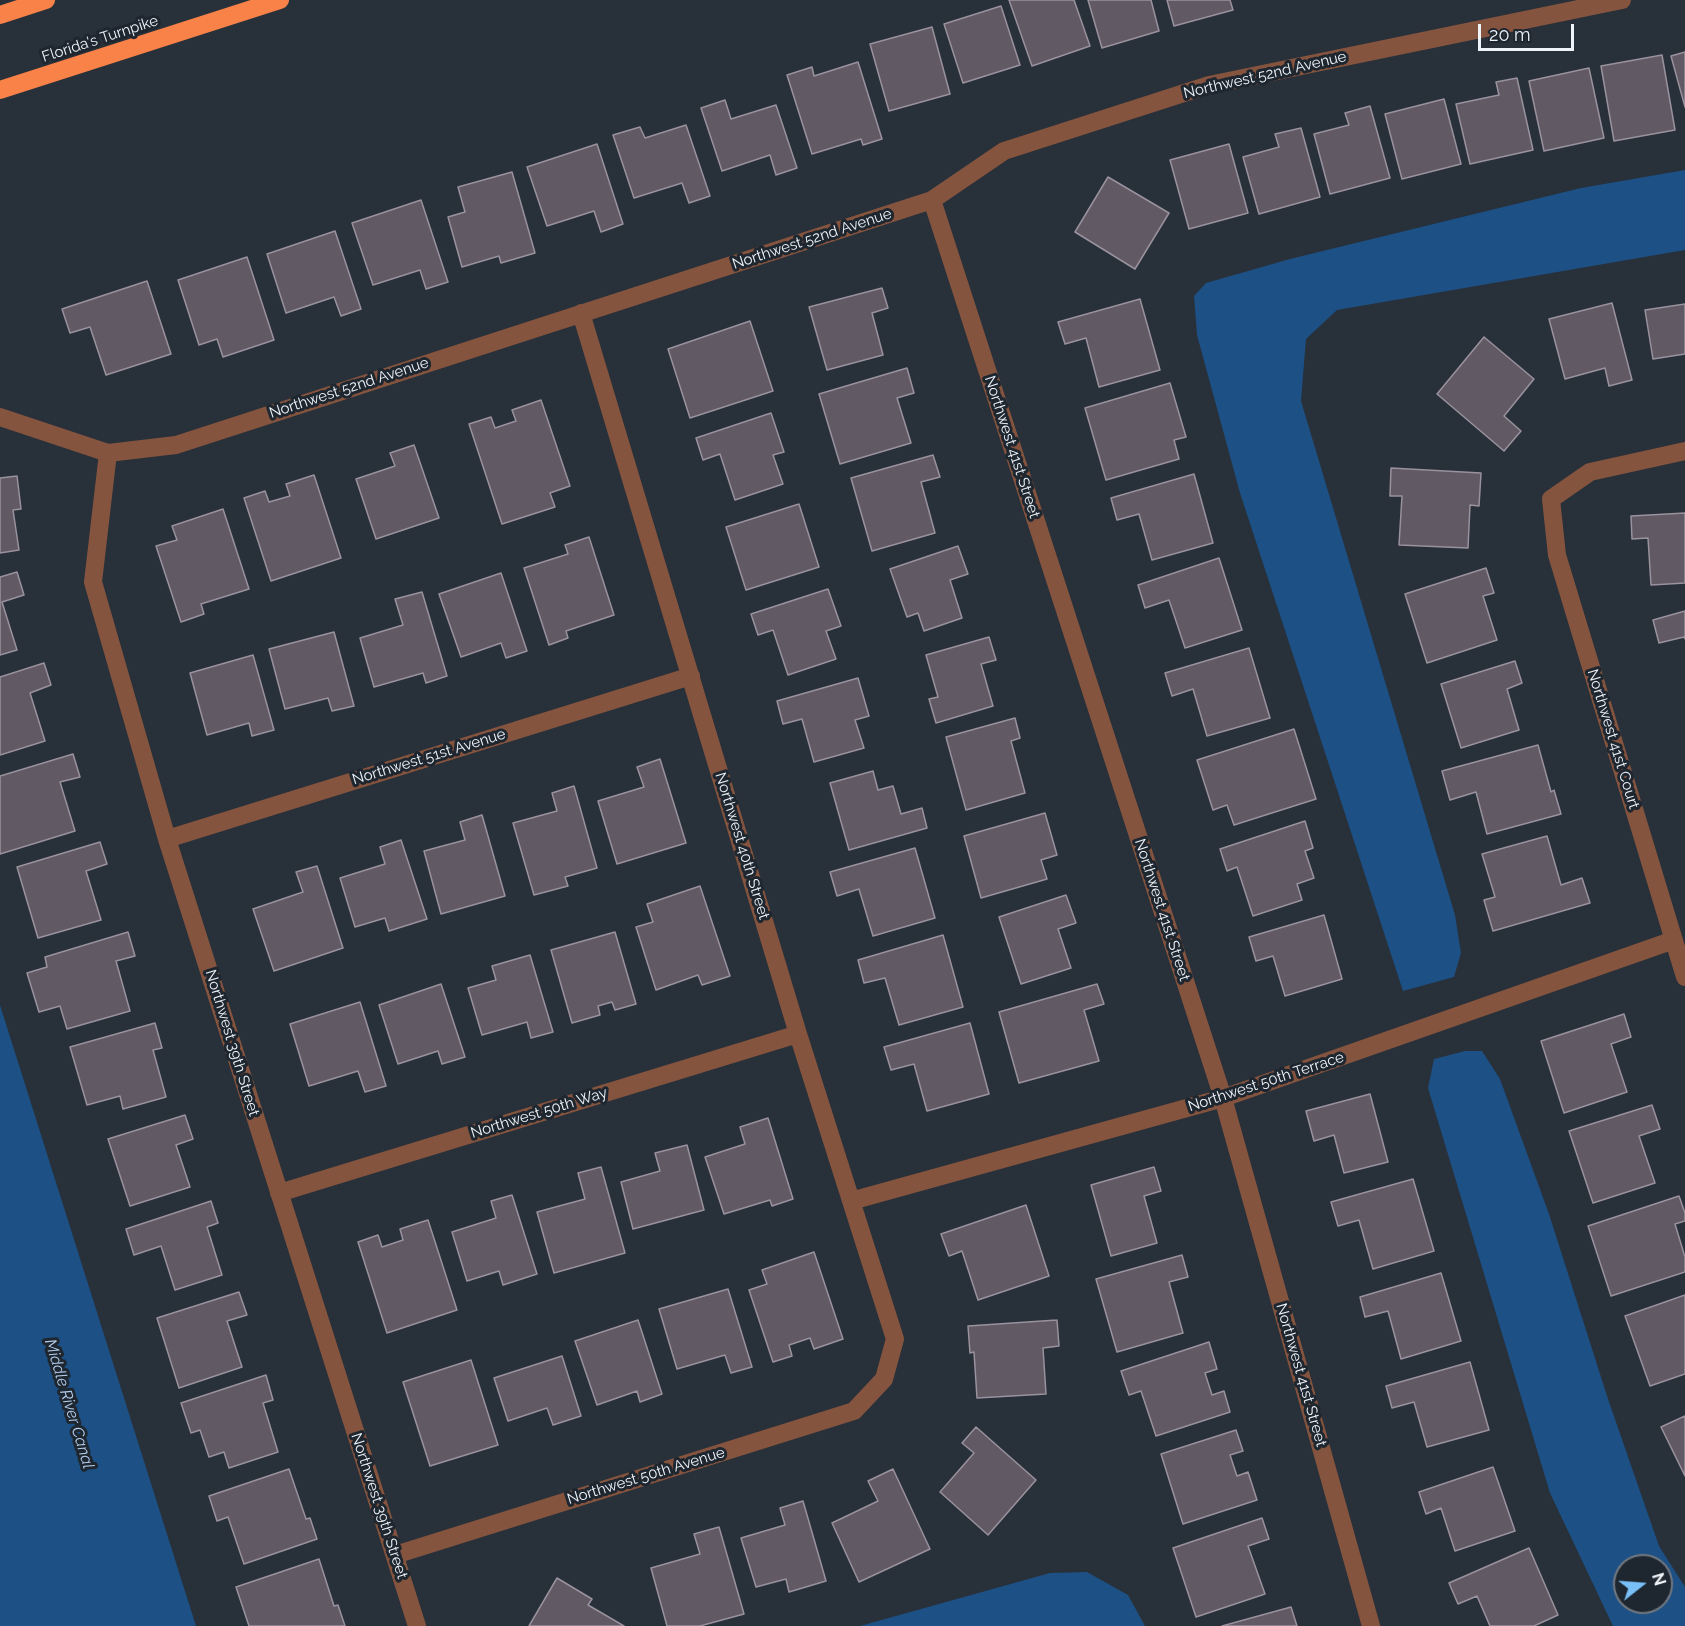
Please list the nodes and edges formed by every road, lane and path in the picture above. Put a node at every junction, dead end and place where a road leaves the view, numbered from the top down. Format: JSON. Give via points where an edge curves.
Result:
{"nodes":[{"id":1,"x":46,"y":0,"type":"edge"},
{"id":2,"x":280,"y":0,"type":"edge"},
{"id":3,"x":1622,"y":0,"type":"edge"},
{"id":4,"x":0,"y":15,"type":"edge"},
{"id":5,"x":0,"y":90,"type":"edge"},
{"id":6,"x":932,"y":200,"type":"junction"},
{"id":7,"x":581,"y":313,"type":"junction"},
{"id":8,"x":0,"y":417,"type":"edge"},
{"id":9,"x":1685,"y":451,"type":"edge"},
{"id":10,"x":108,"y":453,"type":"junction"},
{"id":11,"x":692,"y":676,"type":"junction"},
{"id":12,"x":167,"y":839,"type":"junction"},
{"id":13,"x":1674,"y":940,"type":"junction"},
{"id":14,"x":1685,"y":977,"type":"edge"},
{"id":15,"x":798,"y":1034,"type":"junction"},
{"id":16,"x":1223,"y":1098,"type":"junction"},
{"id":17,"x":279,"y":1193,"type":"junction"},
{"id":18,"x":851,"y":1201,"type":"junction"},
{"id":19,"x":884,"y":1379,"type":"joint"},
{"id":20,"x":395,"y":1555,"type":"junction"},
{"id":21,"x":417,"y":1626,"type":"edge"},
{"id":22,"x":1371,"y":1626,"type":"edge"}],
"edges":[{"from":1,"to":4,"type":"highway"},
{"from":2,"to":5,"type":"highway","name":"Florida's Turnpike"},
{"from":3,"to":6,"type":"street","name":"Northwest 52nd Avenue","via":[[1209,85],[1004,151]]},
{"from":6,"to":7,"type":"street","name":"Northwest 52nd Avenue"},
{"from":6,"to":16,"type":"street","name":"Northwest 41st Street"},
{"from":7,"to":10,"type":"street","name":"Northwest 52nd Avenue","via":[[176,445]]},
{"from":7,"to":11,"type":"street","name":"Northwest 40th Street"},
{"from":8,"to":10,"type":"street","name":"Northwest 52nd Avenue"},
{"from":9,"to":13,"type":"street","name":"Northwest 41st Court","via":[[1590,472],[1551,499],[1557,555]]},
{"from":10,"to":12,"type":"street","name":"Northwest 39th Street","via":[[93,582]]},
{"from":11,"to":12,"type":"street","name":"Northwest 51st Avenue"},
{"from":11,"to":15,"type":"street","name":"Northwest 40th Street"},
{"from":12,"to":17,"type":"street","name":"Northwest 39th Street"},
{"from":13,"to":14,"type":"street","name":"Northwest 41st Court"},
{"from":13,"to":16,"type":"street","name":"Northwest 50th Terrace"},
{"from":15,"to":17,"type":"street","name":"Northwest 50th Way"},
{"from":15,"to":18,"type":"street","name":"Northwest 40th Street"},
{"from":16,"to":18,"type":"street","name":"Northwest 50th Terrace"},
{"from":16,"to":22,"type":"street","name":"Northwest 41st Street"},
{"from":17,"to":20,"type":"street","name":"Northwest 39th Street"},
{"from":18,"to":19,"type":"street","name":"Northwest 40th Street","via":[[895,1339]]},
{"from":19,"to":20,"type":"street","name":"Northwest 50th Avenue","via":[[854,1411]]},
{"from":20,"to":21,"type":"street","name":"Northwest 39th Street"}]}
